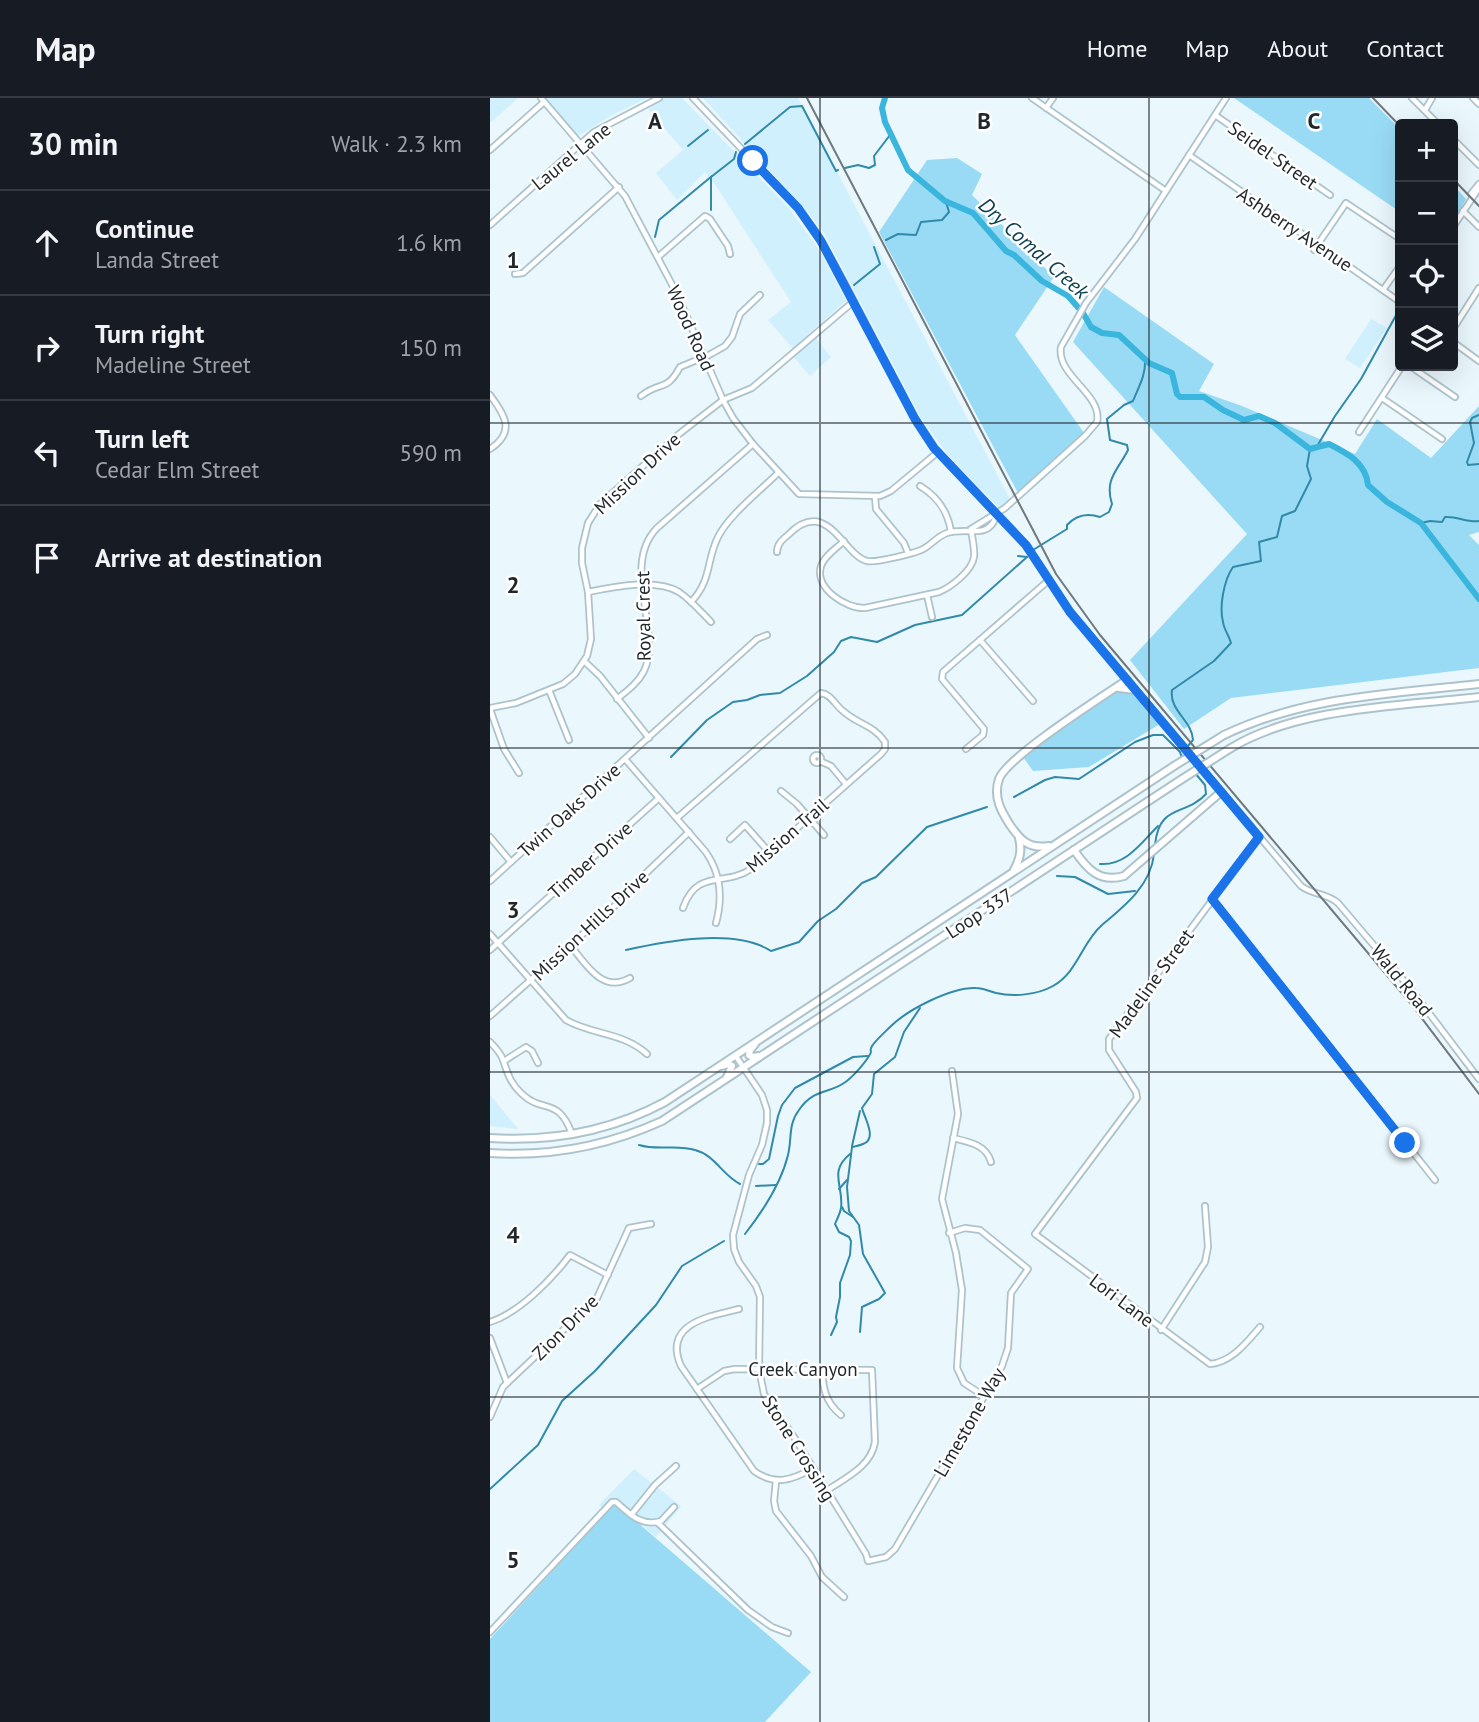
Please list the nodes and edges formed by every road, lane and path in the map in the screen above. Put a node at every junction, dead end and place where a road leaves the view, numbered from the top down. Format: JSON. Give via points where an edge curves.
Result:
{"nodes":[{"id":1,"x":659,"y":98,"type":"edge"},
{"id":2,"x":693,"y":98,"type":"edge"},
{"id":3,"x":1032,"y":98,"type":"edge"},
{"id":4,"x":1053,"y":98,"type":"edge"},
{"id":5,"x":1226,"y":98,"type":"edge"},
{"id":6,"x":1412,"y":98,"type":"edge"},
{"id":7,"x":1432,"y":98,"type":"edge"},
{"id":8,"x":1473,"y":98,"type":"edge"},
{"id":9,"x":542,"y":100,"type":"edge"},
{"id":10,"x":1479,"y":104,"type":"edge"},
{"id":11,"x":1046,"y":108,"type":"junction"},
{"id":12,"x":1424,"y":110,"type":"junction"},
{"id":13,"x":1215,"y":115,"type":"junction"},
{"id":14,"x":1433,"y":119,"type":"edge"},
{"id":15,"x":580,"y":142,"type":"junction"},
{"id":16,"x":1458,"y":144,"type":"edge"},
{"id":17,"x":490,"y":150,"type":"edge"},
{"id":18,"x":1189,"y":155,"type":"junction"},
{"id":19,"x":1479,"y":165,"type":"edge"},
{"id":20,"x":1479,"y":186,"type":"edge"},
{"id":21,"x":619,"y":187,"type":"junction"},
{"id":22,"x":1166,"y":191,"type":"junction"},
{"id":23,"x":1330,"y":195,"type":"dead end"},
{"id":24,"x":1463,"y":211,"type":"junction"},
{"id":25,"x":1458,"y":219,"type":"edge"},
{"id":26,"x":490,"y":225,"type":"edge"},
{"id":27,"x":1479,"y":227,"type":"edge"},
{"id":28,"x":1395,"y":236,"type":"edge"},
{"id":29,"x":1315,"y":248,"type":"junction"},
{"id":30,"x":730,"y":254,"type":"dead end"},
{"id":31,"x":658,"y":257,"type":"junction"},
{"id":32,"x":1395,"y":273,"type":"edge"},
{"id":33,"x":515,"y":274,"type":"dead end"},
{"id":34,"x":1479,"y":288,"type":"edge"},
{"id":35,"x":1383,"y":290,"type":"junction"},
{"id":36,"x":760,"y":295,"type":"dead end"},
{"id":37,"x":1395,"y":298,"type":"edge"},
{"id":38,"x":854,"y":301,"type":"junction"},
{"id":39,"x":1458,"y":321,"type":"edge"},
{"id":40,"x":1458,"y":346,"type":"edge"},
{"id":41,"x":704,"y":356,"type":"junction"},
{"id":42,"x":1479,"y":361,"type":"edge"},
{"id":43,"x":1399,"y":371,"type":"edge"},
{"id":44,"x":1417,"y":371,"type":"edge"},
{"id":45,"x":490,"y":394,"type":"edge"},
{"id":46,"x":641,"y":396,"type":"dead end"},
{"id":47,"x":1455,"y":397,"type":"dead end"},
{"id":48,"x":1382,"y":398,"type":"junction"},
{"id":49,"x":723,"y":400,"type":"junction"},
{"id":50,"x":1359,"y":432,"type":"dead end"},
{"id":51,"x":1442,"y":439,"type":"dead end"},
{"id":52,"x":753,"y":444,"type":"junction"},
{"id":53,"x":490,"y":449,"type":"edge"},
{"id":54,"x":938,"y":453,"type":"junction"},
{"id":55,"x":778,"y":473,"type":"junction"},
{"id":56,"x":920,"y":486,"type":"dead end"},
{"id":57,"x":875,"y":497,"type":"junction"},
{"id":58,"x":997,"y":514,"type":"junction"},
{"id":59,"x":981,"y":523,"type":"junction"},
{"id":60,"x":971,"y":529,"type":"junction"},
{"id":61,"x":985,"y":529,"type":"junction"},
{"id":62,"x":951,"y":532,"type":"junction"},
{"id":63,"x":845,"y":541,"type":"junction"},
{"id":64,"x":777,"y":552,"type":"dead end"},
{"id":65,"x":908,"y":553,"type":"junction"},
{"id":66,"x":1049,"y":580,"type":"junction"},
{"id":67,"x":643,"y":586,"type":"junction"},
{"id":68,"x":588,"y":592,"type":"junction"},
{"id":69,"x":927,"y":595,"type":"junction"},
{"id":70,"x":691,"y":602,"type":"junction"},
{"id":71,"x":932,"y":617,"type":"dead end"},
{"id":72,"x":711,"y":622,"type":"dead end"},
{"id":73,"x":767,"y":635,"type":"dead end"},
{"id":74,"x":980,"y":640,"type":"junction"},
{"id":75,"x":584,"y":661,"type":"junction"},
{"id":76,"x":1127,"y":680,"type":"junction"},
{"id":77,"x":1479,"y":684,"type":"edge"},
{"id":78,"x":1114,"y":689,"type":"junction"},
{"id":79,"x":549,"y":690,"type":"junction"},
{"id":80,"x":1135,"y":690,"type":"junction"},
{"id":81,"x":1479,"y":697,"type":"edge"},
{"id":82,"x":617,"y":699,"type":"junction"},
{"id":83,"x":1033,"y":701,"type":"dead end"},
{"id":84,"x":490,"y":708,"type":"edge"},
{"id":85,"x":1253,"y":722,"type":"junction"},
{"id":86,"x":1256,"y":736,"type":"junction"},
{"id":87,"x":649,"y":738,"type":"junction"},
{"id":88,"x":569,"y":740,"type":"dead end"},
{"id":89,"x":966,"y":749,"type":"dead end"},
{"id":90,"x":625,"y":759,"type":"junction"},
{"id":91,"x":820,"y":761,"type":"dead end"},
{"id":92,"x":519,"y":774,"type":"dead end"},
{"id":93,"x":846,"y":784,"type":"junction"},
{"id":94,"x":781,"y":791,"type":"dead end"},
{"id":95,"x":1221,"y":792,"type":"junction"},
{"id":96,"x":659,"y":798,"type":"junction"},
{"id":97,"x":808,"y":817,"type":"junction"},
{"id":98,"x":677,"y":818,"type":"junction"},
{"id":99,"x":689,"y":832,"type":"junction"},
{"id":100,"x":824,"y":835,"type":"dead end"},
{"id":101,"x":490,"y":837,"type":"edge"},
{"id":102,"x":1259,"y":837,"type":"junction"},
{"id":103,"x":1019,"y":838,"type":"junction"},
{"id":104,"x":730,"y":839,"type":"dead end"},
{"id":105,"x":1053,"y":845,"type":"junction"},
{"id":106,"x":1074,"y":850,"type":"junction"},
{"id":107,"x":769,"y":852,"type":"junction"},
{"id":108,"x":511,"y":862,"type":"junction"},
{"id":109,"x":1013,"y":872,"type":"junction"},
{"id":110,"x":719,"y":877,"type":"junction"},
{"id":111,"x":490,"y":881,"type":"edge"},
{"id":112,"x":1212,"y":899,"type":"junction"},
{"id":113,"x":683,"y":908,"type":"dead end"},
{"id":114,"x":716,"y":923,"type":"dead end"},
{"id":115,"x":490,"y":934,"type":"edge"},
{"id":116,"x":498,"y":944,"type":"junction"},
{"id":117,"x":570,"y":945,"type":"junction"},
{"id":118,"x":490,"y":950,"type":"edge"},
{"id":119,"x":630,"y":978,"type":"dead end"},
{"id":120,"x":530,"y":980,"type":"junction"},
{"id":121,"x":490,"y":1016,"type":"edge"},
{"id":122,"x":762,"y":1038,"type":"junction"},
{"id":123,"x":490,"y":1042,"type":"edge"},
{"id":124,"x":647,"y":1054,"type":"dead end"},
{"id":125,"x":735,"y":1054,"type":"junction"},
{"id":126,"x":761,"y":1055,"type":"junction"},
{"id":127,"x":504,"y":1061,"type":"junction"},
{"id":128,"x":538,"y":1063,"type":"dead end"},
{"id":129,"x":718,"y":1067,"type":"junction"},
{"id":130,"x":744,"y":1068,"type":"junction"},
{"id":131,"x":953,"y":1072,"type":"dead end"},
{"id":132,"x":1479,"y":1079,"type":"edge"},
{"id":133,"x":716,"y":1088,"type":"junction"},
{"id":134,"x":572,"y":1134,"type":"junction"},
{"id":135,"x":490,"y":1138,"type":"edge"},
{"id":136,"x":953,"y":1138,"type":"junction"},
{"id":137,"x":490,"y":1153,"type":"edge"},
{"id":138,"x":991,"y":1162,"type":"dead end"},
{"id":139,"x":1435,"y":1180,"type":"dead end"},
{"id":140,"x":1205,"y":1206,"type":"dead end"},
{"id":141,"x":651,"y":1224,"type":"dead end"},
{"id":142,"x":949,"y":1233,"type":"junction"},
{"id":143,"x":1035,"y":1234,"type":"joint"},
{"id":144,"x":608,"y":1275,"type":"junction"},
{"id":145,"x":739,"y":1308,"type":"dead end"},
{"id":146,"x":490,"y":1322,"type":"edge"},
{"id":147,"x":1260,"y":1327,"type":"dead end"},
{"id":148,"x":1161,"y":1329,"type":"junction"},
{"id":149,"x":490,"y":1338,"type":"edge"},
{"id":150,"x":759,"y":1369,"type":"junction"},
{"id":151,"x":822,"y":1369,"type":"junction"},
{"id":152,"x":507,"y":1383,"type":"junction"},
{"id":153,"x":697,"y":1389,"type":"junction"},
{"id":154,"x":984,"y":1396,"type":"junction"},
{"id":155,"x":841,"y":1415,"type":"dead end"},
{"id":156,"x":490,"y":1417,"type":"edge"},
{"id":157,"x":676,"y":1466,"type":"dead end"},
{"id":158,"x":812,"y":1469,"type":"junction"},
{"id":159,"x":776,"y":1481,"type":"junction"},
{"id":160,"x":826,"y":1491,"type":"junction"},
{"id":161,"x":674,"y":1507,"type":"dead end"},
{"id":162,"x":631,"y":1515,"type":"junction"},
{"id":163,"x":658,"y":1522,"type":"junction"},
{"id":164,"x":868,"y":1561,"type":"joint"},
{"id":165,"x":844,"y":1597,"type":"dead end"},
{"id":166,"x":490,"y":1632,"type":"edge"},
{"id":167,"x":788,"y":1633,"type":"dead end"}],
"edges":[{"from":1,"to":15,"type":"street","name":"Laurel Lane"},
{"from":2,"to":38,"type":"street","via":[[806,218]]},
{"from":3,"to":11,"type":"street"},
{"from":4,"to":11,"type":"street"},
{"from":5,"to":13,"type":"street"},
{"from":6,"to":12,"type":"street"},
{"from":7,"to":12,"type":"street"},
{"from":8,"to":10,"type":"street"},
{"from":9,"to":15,"type":"street","name":"Wood Road"},
{"from":9,"to":17,"type":"street"},
{"from":11,"to":22,"type":"street"},
{"from":12,"to":14,"type":"street"},
{"from":13,"to":18,"type":"street"},
{"from":13,"to":23,"type":"street","name":"Seidel Street"},
{"from":15,"to":21,"type":"street","name":"Wood Road"},
{"from":15,"to":26,"type":"street","name":"Laurel Lane"},
{"from":16,"to":19,"type":"street"},
{"from":18,"to":22,"type":"street"},
{"from":18,"to":29,"type":"street","name":"Ashberry Avenue"},
{"from":20,"to":24,"type":"street"},
{"from":21,"to":31,"type":"street","name":"Wood Road"},
{"from":21,"to":33,"type":"street","via":[[523,274]]},
{"from":22,"to":58,"type":"street","via":[[1086,303],[1061,347],[1062,358],[1098,419]]},
{"from":24,"to":25,"type":"street"},
{"from":24,"to":27,"type":"street"},
{"from":28,"to":29,"type":"street","via":[[1346,203]]},
{"from":29,"to":35,"type":"street","name":"Ashberry Avenue"},
{"from":30,"to":31,"type":"street","via":[[705,216]]},
{"from":31,"to":41,"type":"street","name":"Wood Road"},
{"from":32,"to":35,"type":"street"},
{"from":34,"to":39,"type":"street"},
{"from":35,"to":37,"type":"street","name":"Ashberry Avenue"},
{"from":36,"to":41,"type":"street","via":[[740,314],[729,342]]},
{"from":38,"to":49,"type":"street","name":"Mission Drive","via":[[752,388]]},
{"from":38,"to":54,"type":"street","via":[[915,419]]},
{"from":40,"to":42,"type":"street"},
{"from":41,"to":46,"type":"street","via":[[680,367],[667,384]]},
{"from":41,"to":49,"type":"street","name":"Wood Road"},
{"from":43,"to":48,"type":"street"},
{"from":44,"to":47,"type":"street"},
{"from":45,"to":53,"type":"street","via":[[506,426],[503,438]]},
{"from":48,"to":50,"type":"street"},
{"from":48,"to":51,"type":"street"},
{"from":49,"to":52,"type":"street","name":"Wood Road"},
{"from":49,"to":68,"type":"street","name":"Mission Drive","via":[[596,508],[587,523],[582,548]]},
{"from":52,"to":55,"type":"street","name":"Wood Road"},
{"from":52,"to":67,"type":"street","name":"Royal Crest","via":[[654,531],[643,552]]},
{"from":54,"to":57,"type":"street","via":[[891,491]]},
{"from":54,"to":58,"type":"street"},
{"from":55,"to":57,"type":"street","name":"Wood Road","via":[[804,496]]},
{"from":55,"to":70,"type":"street","via":[[721,532],[705,584]]},
{"from":56,"to":62,"type":"street","via":[[946,512]]},
{"from":57,"to":65,"type":"street","via":[[876,509]]},
{"from":58,"to":59,"type":"street"},
{"from":58,"to":61,"type":"street"},
{"from":58,"to":66,"type":"street","via":[[1026,545]]},
{"from":59,"to":60,"type":"street"},
{"from":59,"to":61,"type":"street"},
{"from":60,"to":61,"type":"street"},
{"from":60,"to":62,"type":"street"},
{"from":60,"to":69,"type":"street","via":[[971,565],[946,589]]},
{"from":62,"to":65,"type":"street"},
{"from":63,"to":64,"type":"street","via":[[830,527],[805,523],[778,544]]},
{"from":63,"to":65,"type":"street","via":[[867,561]]},
{"from":63,"to":69,"type":"street","via":[[823,562],[820,575],[843,603],[865,608]]},
{"from":66,"to":74,"type":"street"},
{"from":66,"to":76,"type":"street"},
{"from":67,"to":68,"type":"street"},
{"from":67,"to":70,"type":"street","via":[[671,588]]},
{"from":67,"to":82,"type":"street","name":"Royal Crest","via":[[647,662],[639,680]]},
{"from":68,"to":75,"type":"street","name":"Mission Drive","via":[[591,644]]},
{"from":69,"to":71,"type":"street"},
{"from":70,"to":72,"type":"street"},
{"from":73,"to":87,"type":"street","name":"Twin Oaks Drive","via":[[757,639]]},
{"from":74,"to":83,"type":"street"},
{"from":74,"to":89,"type":"street","via":[[942,676],[985,729]]},
{"from":75,"to":79,"type":"street","via":[[568,682]]},
{"from":75,"to":82,"type":"street"},
{"from":76,"to":78,"type":"main road"},
{"from":76,"to":80,"type":"street"},
{"from":77,"to":85,"type":"main road","via":[[1334,700]]},
{"from":78,"to":80,"type":"main road"},
{"from":78,"to":103,"type":"main road","via":[[1003,772],[998,800]]},
{"from":79,"to":84,"type":"street"},
{"from":79,"to":88,"type":"street"},
{"from":80,"to":95,"type":"street"},
{"from":81,"to":86,"type":"main road","name":"Loop 337","via":[[1342,712],[1295,721]]},
{"from":82,"to":87,"type":"street"},
{"from":84,"to":92,"type":"street","via":[[504,749]]},
{"from":85,"to":86,"type":"main road","via":[[1244,732]]},
{"from":85,"to":105,"type":"main road","bridge":true,"via":[[1174,765]]},
{"from":86,"to":106,"type":"main road","name":"Loop 337","bridge":true},
{"from":87,"to":90,"type":"street","name":"Twin Oaks Drive"},
{"from":90,"to":96,"type":"street"},
{"from":90,"to":108,"type":"street","name":"Twin Oaks Drive"},
{"from":91,"to":93,"type":"street","via":[[831,766]]},
{"from":93,"to":97,"type":"street","name":"Mission Trail"},
{"from":93,"to":98,"type":"street","name":"Mission Trail","via":[[886,746],[875,730],[847,715],[824,692]]},
{"from":94,"to":97,"type":"street"},
{"from":95,"to":102,"type":"street"},
{"from":95,"to":106,"type":"main road","via":[[1124,876],[1114,879],[1094,874]]},
{"from":96,"to":98,"type":"street"},
{"from":96,"to":116,"type":"street","name":"Timber Drive"},
{"from":97,"to":100,"type":"street"},
{"from":97,"to":107,"type":"street","name":"Mission Trail"},
{"from":98,"to":99,"type":"street"},
{"from":99,"to":110,"type":"street"},
{"from":99,"to":117,"type":"street","name":"Mission Hills Drive"},
{"from":101,"to":108,"type":"street"},
{"from":102,"to":112,"type":"street","name":"Madeline Street"},
{"from":102,"to":132,"type":"street","name":"Wald Road","via":[[1301,886],[1338,903]]},
{"from":103,"to":105,"type":"main road","via":[[1029,846]]},
{"from":103,"to":109,"type":"main road","via":[[1020,858]]},
{"from":104,"to":107,"type":"street","via":[[746,825]]},
{"from":105,"to":109,"type":"main road","name":"Loop 337"},
{"from":106,"to":126,"type":"main road","name":"Loop 337"},
{"from":107,"to":110,"type":"street","name":"Mission Trail","via":[[740,875]]},
{"from":108,"to":111,"type":"street","name":"Twin Oaks Drive"},
{"from":109,"to":122,"type":"main road","name":"Loop 337"},
{"from":110,"to":113,"type":"street","name":"Mission Trail","via":[[696,887]]},
{"from":110,"to":114,"type":"street"},
{"from":112,"to":139,"type":"street"},
{"from":112,"to":143,"type":"street","name":"Madeline Street","via":[[1108,1041],[1136,1100]]},
{"from":115,"to":116,"type":"street"},
{"from":116,"to":118,"type":"street","name":"Timber Drive"},
{"from":116,"to":120,"type":"street"},
{"from":117,"to":119,"type":"street","via":[[602,980],[618,984]]},
{"from":117,"to":120,"type":"street","name":"Mission Hills Drive"},
{"from":120,"to":121,"type":"street","name":"Mission Hills Drive"},
{"from":120,"to":124,"type":"street","via":[[569,1022],[627,1040]]},
{"from":122,"to":125,"type":"main road","name":"Loop 337"},
{"from":122,"to":126,"type":"main road","via":[[749,1052],[753,1058]]},
{"from":123,"to":127,"type":"street"},
{"from":125,"to":129,"type":"main road","name":"Loop 337"},
{"from":125,"to":130,"type":"street","name":"Stone Crossing"},
{"from":126,"to":130,"type":"main road","name":"Loop 337"},
{"from":127,"to":128,"type":"street","via":[[526,1047]]},
{"from":127,"to":134,"type":"street","via":[[505,1076],[526,1098],[561,1114]]},
{"from":129,"to":133,"type":"main road","via":[[728,1063],[732,1068]]},
{"from":129,"to":134,"type":"main road","name":"Loop 337","via":[[635,1117]]},
{"from":130,"to":133,"type":"main road","name":"Loop 337"},
{"from":130,"to":150,"type":"street","name":"Stone Crossing","via":[[762,1095],[768,1118],[733,1235],[736,1255],[760,1297]]},
{"from":131,"to":136,"type":"street","via":[[958,1108]]},
{"from":133,"to":137,"type":"main road","name":"Loop 337","via":[[662,1121],[609,1142],[545,1154]]},
{"from":134,"to":135,"type":"main road","name":"Loop 337"},
{"from":136,"to":138,"type":"street","via":[[980,1147]]},
{"from":136,"to":142,"type":"street","via":[[942,1199]]},
{"from":140,"to":148,"type":"street","via":[[1205,1262]]},
{"from":141,"to":144,"type":"street","name":"Zion Drive","via":[[629,1228]]},
{"from":142,"to":154,"type":"street","via":[[962,1290],[957,1367],[964,1383]]},
{"from":142,"to":154,"type":"street","name":"Limestone Way","via":[[980,1230],[1028,1269],[1011,1293],[1006,1354]]},
{"from":143,"to":148,"type":"street","name":"Lori Lane"},
{"from":144,"to":146,"type":"street","via":[[570,1255],[534,1293]]},
{"from":144,"to":152,"type":"street","name":"Zion Drive","via":[[597,1298]]},
{"from":145,"to":153,"type":"street","via":[[698,1320],[680,1337],[679,1361]]},
{"from":147,"to":148,"type":"street","name":"Lori Lane","via":[[1240,1350],[1210,1364]]},
{"from":149,"to":152,"type":"street"},
{"from":150,"to":151,"type":"street","name":"Creek Canyon"},
{"from":150,"to":153,"type":"street","name":"Creek Canyon","via":[[729,1370]]},
{"from":150,"to":158,"type":"street","name":"Stone Crossing","via":[[769,1404]]},
{"from":151,"to":155,"type":"street","via":[[827,1400]]},
{"from":151,"to":160,"type":"street","name":"Creek Canyon","via":[[872,1370],[875,1442],[873,1453],[861,1467]]},
{"from":152,"to":156,"type":"street","name":"Zion Drive"},
{"from":153,"to":159,"type":"street","via":[[749,1465]]},
{"from":154,"to":164,"type":"street","name":"Limestone Way","via":[[895,1549],[886,1557]]},
{"from":157,"to":162,"type":"street"},
{"from":158,"to":159,"type":"street"},
{"from":158,"to":160,"type":"street","name":"Stone Crossing"},
{"from":159,"to":165,"type":"street","via":[[778,1515],[822,1577]]},
{"from":160,"to":164,"type":"street","name":"Stone Crossing"},
{"from":161,"to":163,"type":"street"},
{"from":162,"to":163,"type":"street","via":[[641,1522]]},
{"from":162,"to":166,"type":"street","via":[[616,1502],[609,1504]]},
{"from":163,"to":167,"type":"street","via":[[748,1610]]}]}
